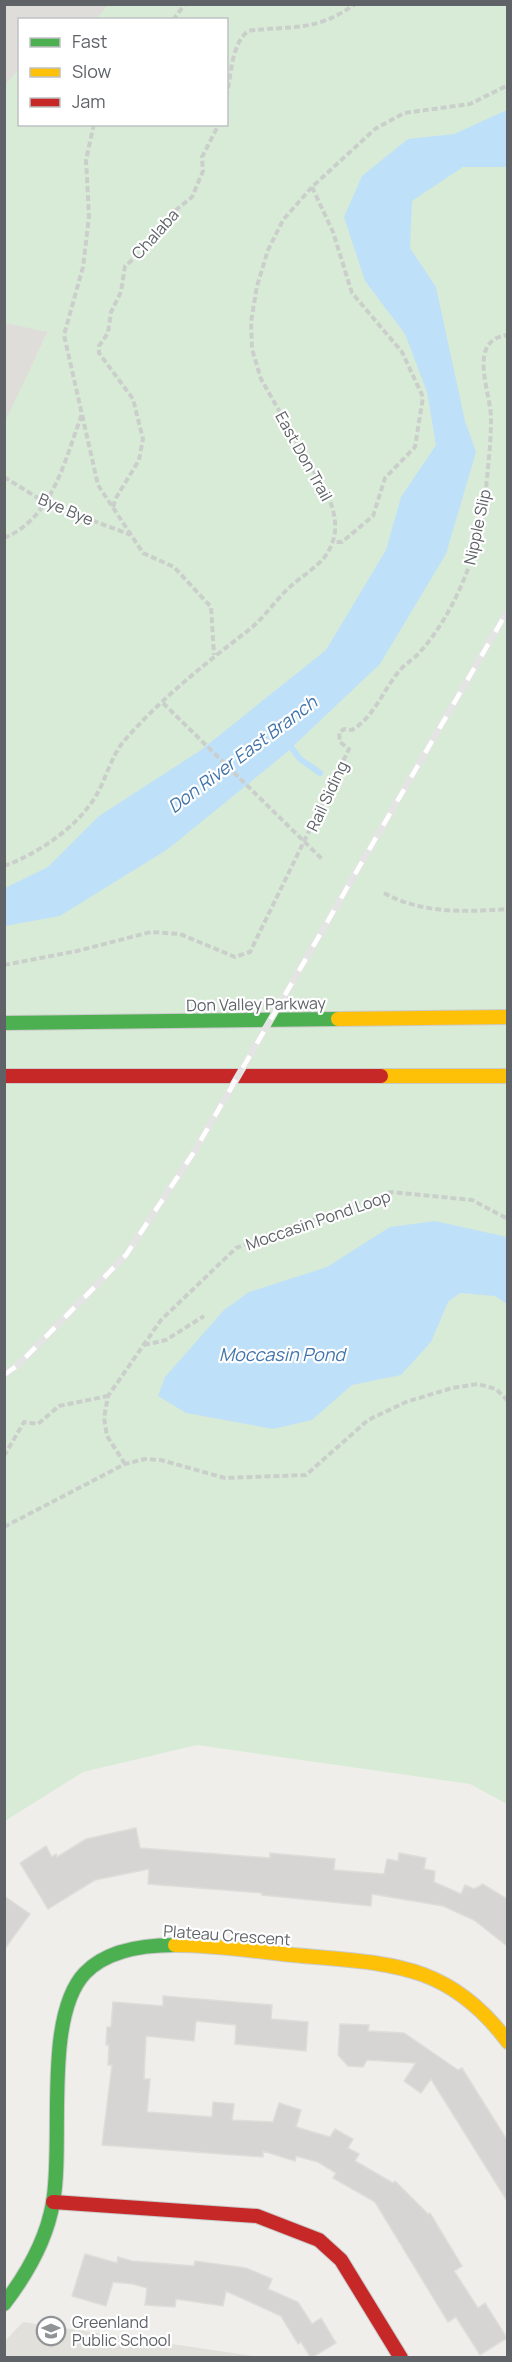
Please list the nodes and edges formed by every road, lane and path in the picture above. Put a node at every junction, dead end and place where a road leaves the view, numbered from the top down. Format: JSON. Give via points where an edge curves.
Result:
{"nodes":[{"id":1,"x":185,"y":4,"type":"edge"},
{"id":2,"x":355,"y":4,"type":"edge"},
{"id":3,"x":174,"y":18,"type":"edge"},
{"id":4,"x":228,"y":86,"type":"edge"},
{"id":5,"x":507,"y":86,"type":"edge"},
{"id":6,"x":94,"y":126,"type":"edge"},
{"id":7,"x":218,"y":126,"type":"edge"},
{"id":8,"x":312,"y":187,"type":"junction"},
{"id":9,"x":507,"y":334,"type":"edge"},
{"id":10,"x":82,"y":413,"type":"junction"},
{"id":11,"x":4,"y":477,"type":"edge"},
{"id":12,"x":46,"y":503,"type":"junction"},
{"id":13,"x":113,"y":508,"type":"junction"},
{"id":14,"x":131,"y":536,"type":"junction"},
{"id":15,"x":4,"y":538,"type":"edge"},
{"id":16,"x":333,"y":542,"type":"junction"},
{"id":17,"x":214,"y":655,"type":"junction"},
{"id":18,"x":163,"y":703,"type":"junction"},
{"id":19,"x":349,"y":749,"type":"joint"},
{"id":20,"x":304,"y":843,"type":"junction"},
{"id":21,"x":322,"y":859,"type":"dead end"},
{"id":22,"x":4,"y":866,"type":"edge"},
{"id":23,"x":384,"y":893,"type":"dead end"},
{"id":24,"x":507,"y":909,"type":"edge"},
{"id":25,"x":4,"y":965,"type":"edge"},
{"id":26,"x":507,"y":1017,"type":"edge"},
{"id":27,"x":4,"y":1023,"type":"edge"},
{"id":28,"x":4,"y":1076,"type":"edge"},
{"id":29,"x":507,"y":1076,"type":"edge"},
{"id":30,"x":507,"y":1219,"type":"edge"},
{"id":31,"x":204,"y":1316,"type":"dead end"},
{"id":32,"x":144,"y":1345,"type":"junction"},
{"id":33,"x":108,"y":1396,"type":"junction"},
{"id":34,"x":507,"y":1401,"type":"edge"},
{"id":35,"x":4,"y":1456,"type":"edge"},
{"id":36,"x":125,"y":1464,"type":"junction"},
{"id":37,"x":4,"y":1527,"type":"edge"},
{"id":38,"x":507,"y":2042,"type":"edge"},
{"id":39,"x":53,"y":2202,"type":"junction"},
{"id":40,"x":4,"y":2304,"type":"edge"},
{"id":41,"x":401,"y":2358,"type":"edge"}],
"edges":[{"from":1,"to":3,"type":"path"},
{"from":2,"to":4,"type":"path","via":[[322,23],[300,29],[248,31],[234,52]]},
{"from":5,"to":8,"type":"path","name":"East Don Trail","via":[[470,104],[394,117],[375,129]]},
{"from":6,"to":10,"type":"path","via":[[86,160],[89,216],[83,267],[64,335]]},
{"from":7,"to":13,"type":"path","name":"Chalaba","via":[[202,157],[203,171],[192,196],[165,219],[143,250],[125,266],[108,333],[99,346],[99,353],[133,399],[143,439],[139,460]]},
{"from":8,"to":16,"type":"path","name":"East Don Trail","via":[[283,220],[268,250],[256,286],[251,340],[261,379],[328,496],[336,516]]},
{"from":8,"to":16,"type":"path","via":[[333,232],[352,293],[402,352],[423,397],[415,447],[385,478],[373,516],[342,542]]},
{"from":9,"to":19,"type":"path","name":"Nipple Slip","via":[[488,343],[484,356],[491,419],[486,492],[469,569],[420,652],[399,671],[366,718],[351,730],[339,733],[340,742]]},
{"from":10,"to":12,"type":"path"},
{"from":10,"to":13,"type":"path","via":[[98,485]]},
{"from":11,"to":12,"type":"path","name":"Bye Bye"},
{"from":12,"to":14,"type":"path","name":"Bye Bye"},
{"from":12,"to":15,"type":"path","via":[[21,531]]},
{"from":13,"to":14,"type":"path"},
{"from":14,"to":17,"type":"path","via":[[143,553],[174,567],[211,607]]},
{"from":16,"to":17,"type":"path","via":[[322,559],[252,627]]},
{"from":17,"to":18,"type":"path"},
{"from":18,"to":20,"type":"path"},
{"from":18,"to":22,"type":"path","via":[[122,743],[96,796],[75,822],[21,860]]},
{"from":19,"to":20,"type":"path","name":"Rail Siding"},
{"from":20,"to":21,"type":"path"},
{"from":20,"to":25,"type":"path","name":"Rail Siding","via":[[250,952],[235,957],[180,934],[151,932]]},
{"from":23,"to":24,"type":"path","via":[[431,908]]},
{"from":26,"to":27,"type":"main road","name":"Don Valley Parkway"},
{"from":28,"to":29,"type":"main road"},
{"from":30,"to":32,"type":"path","name":"Moccasin Pond Loop","via":[[472,1200],[389,1192],[236,1248],[161,1320]]},
{"from":31,"to":32,"type":"path","via":[[166,1340]]},
{"from":32,"to":33,"type":"path","name":"Moccasin Pond Loop"},
{"from":33,"to":35,"type":"path","via":[[59,1406],[38,1424],[24,1422]]},
{"from":33,"to":36,"type":"path","name":"Moccasin Pond Loop","via":[[104,1418],[107,1436]]},
{"from":34,"to":36,"type":"path","via":[[496,1389],[478,1384],[406,1402],[368,1420],[306,1475],[225,1478],[161,1460]]},
{"from":36,"to":37,"type":"path"},
{"from":38,"to":39,"type":"main road","name":"Plateau Crescent","via":[[445,1983],[406,1970],[363,1962],[188,1946],[153,1946],[109,1958],[80,1978],[64,2016]]},
{"from":39,"to":40,"type":"main road","name":"Plateau Crescent","via":[[23,2282]]},
{"from":39,"to":41,"type":"main road","via":[[257,2216],[319,2240],[341,2260]]}]}
